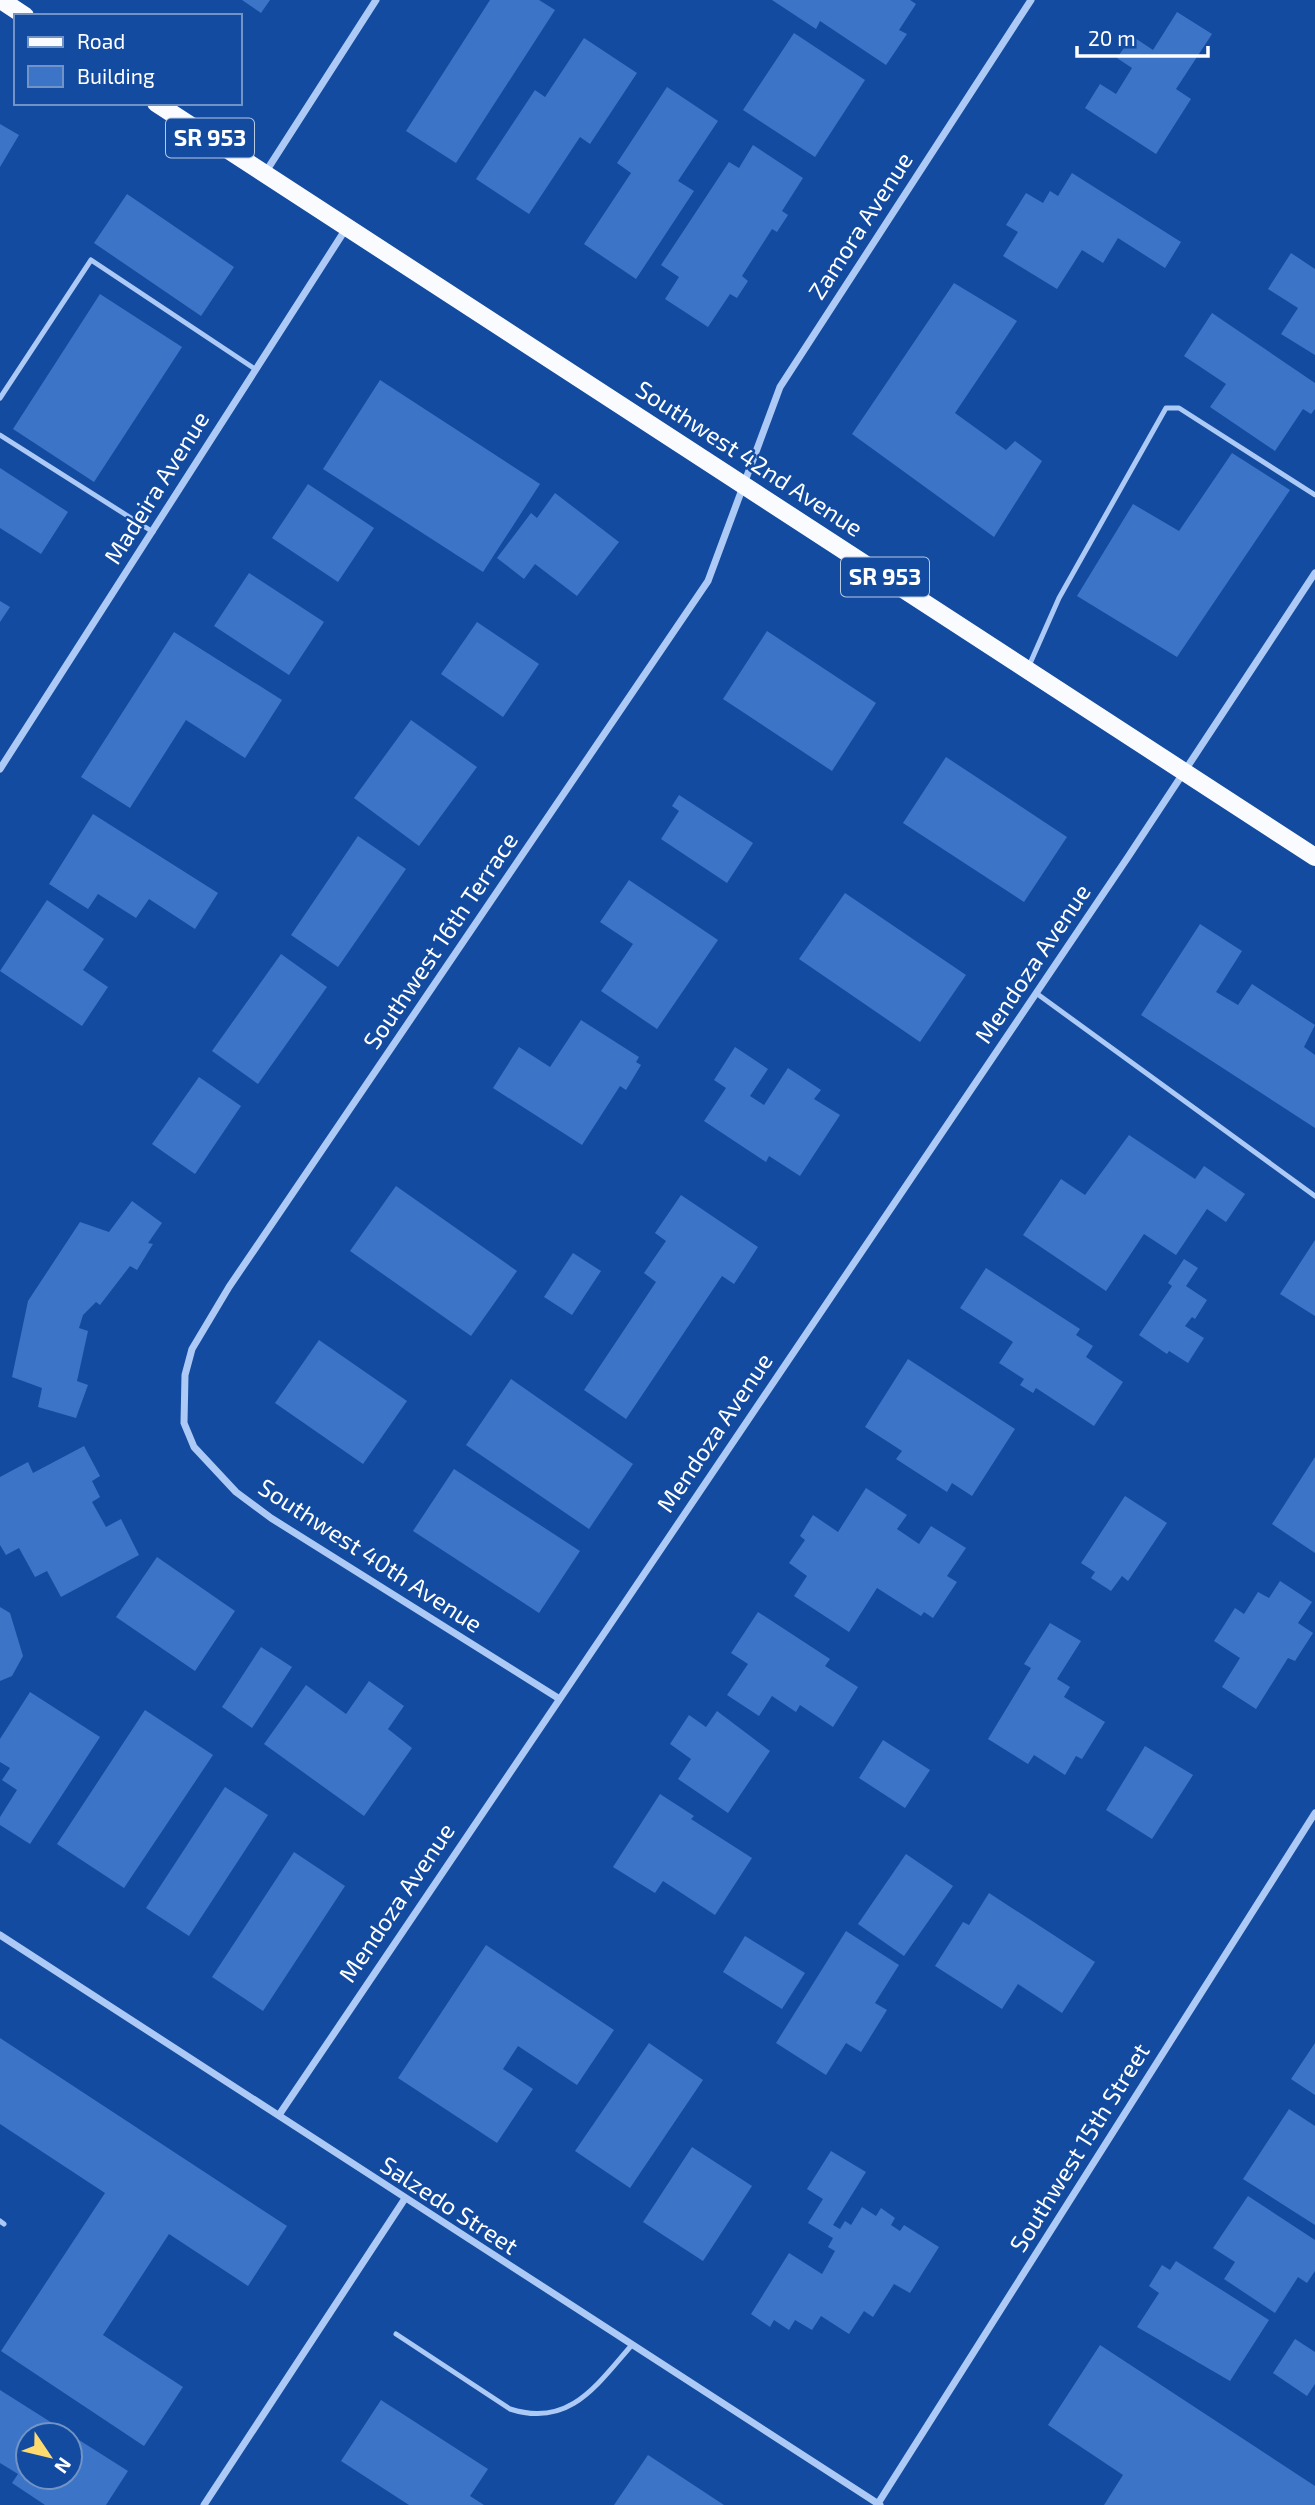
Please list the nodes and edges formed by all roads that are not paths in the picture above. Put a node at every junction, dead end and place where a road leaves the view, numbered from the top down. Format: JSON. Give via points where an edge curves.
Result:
{"nodes":[{"id":1,"x":1,"y":0,"type":"edge"},
{"id":2,"x":376,"y":0,"type":"edge"},
{"id":3,"x":1031,"y":0,"type":"edge"},
{"id":4,"x":22,"y":14,"type":"edge"},
{"id":5,"x":159,"y":105,"type":"edge"},
{"id":6,"x":264,"y":174,"type":"junction"},
{"id":7,"x":347,"y":227,"type":"junction"},
{"id":8,"x":255,"y":369,"type":"junction"},
{"id":9,"x":0,"y":398,"type":"edge"},
{"id":10,"x":0,"y":435,"type":"edge"},
{"id":11,"x":744,"y":484,"type":"junction"},
{"id":12,"x":1315,"y":495,"type":"edge"},
{"id":13,"x":153,"y":532,"type":"junction"},
{"id":14,"x":1315,"y":573,"type":"edge"},
{"id":15,"x":1026,"y":670,"type":"junction"},
{"id":16,"x":0,"y":769,"type":"edge"},
{"id":17,"x":1183,"y":774,"type":"junction"},
{"id":18,"x":1315,"y":857,"type":"edge"},
{"id":19,"x":1036,"y":993,"type":"junction"},
{"id":20,"x":1315,"y":1196,"type":"edge"},
{"id":21,"x":184,"y":1423,"type":"joint"},
{"id":22,"x":558,"y":1698,"type":"junction"},
{"id":23,"x":1315,"y":1813,"type":"edge"},
{"id":24,"x":0,"y":1935,"type":"edge"},
{"id":25,"x":279,"y":2115,"type":"junction"},
{"id":26,"x":404,"y":2200,"type":"junction"},
{"id":27,"x":396,"y":2334,"type":"dead end"},
{"id":28,"x":631,"y":2347,"type":"junction"},
{"id":29,"x":204,"y":2505,"type":"edge"},
{"id":30,"x":878,"y":2505,"type":"edge"}],
"edges":[{"from":1,"to":4,"type":"main road"},
{"from":2,"to":6,"type":"street"},
{"from":3,"to":11,"type":"street","name":"Zamora Avenue","via":[[780,387]]},
{"from":5,"to":6,"type":"main road","name":"Southwest 42nd Avenue","number":"SR 953"},
{"from":6,"to":7,"type":"main road","name":"Southwest 42nd Avenue","number":"SR 953"},
{"from":7,"to":8,"type":"street","name":"Madeira Avenue"},
{"from":7,"to":11,"type":"main road","name":"Southwest 42nd Avenue","number":"SR 953"},
{"from":8,"to":9,"type":"lane","via":[[91,260]]},
{"from":8,"to":13,"type":"street","name":"Madeira Avenue"},
{"from":10,"to":13,"type":"lane"},
{"from":11,"to":15,"type":"main road","name":"Southwest 42nd Avenue","number":"SR 953"},
{"from":11,"to":21,"type":"street","name":"Southwest 16th Terrace","via":[[708,581],[204,1326],[185,1375]]},
{"from":12,"to":15,"type":"lane","via":[[1179,408],[1166,408],[1059,598]]},
{"from":13,"to":16,"type":"street","name":"Madeira Avenue"},
{"from":14,"to":17,"type":"street","name":"Mendoza Avenue"},
{"from":15,"to":17,"type":"main road","name":"Southwest 42nd Avenue","number":"SR 953"},
{"from":17,"to":18,"type":"main road","name":"Southwest 42nd Avenue","number":"SR 953"},
{"from":17,"to":19,"type":"street","name":"Mendoza Avenue"},
{"from":19,"to":20,"type":"lane"},
{"from":19,"to":22,"type":"street","name":"Mendoza Avenue"},
{"from":21,"to":22,"type":"street","name":"Southwest 40th Avenue","via":[[194,1447],[236,1492]]},
{"from":22,"to":25,"type":"street","name":"Mendoza Avenue"},
{"from":23,"to":30,"type":"street","name":"Southwest 15th Street"},
{"from":24,"to":25,"type":"street","name":"Salzedo Street"},
{"from":25,"to":26,"type":"street","name":"Salzedo Street"},
{"from":26,"to":28,"type":"street","name":"Salzedo Street"},
{"from":26,"to":29,"type":"street"},
{"from":27,"to":28,"type":"lane","via":[[510,2409],[531,2416],[575,2404]]},
{"from":28,"to":30,"type":"street","name":"Salzedo Street"}]}
